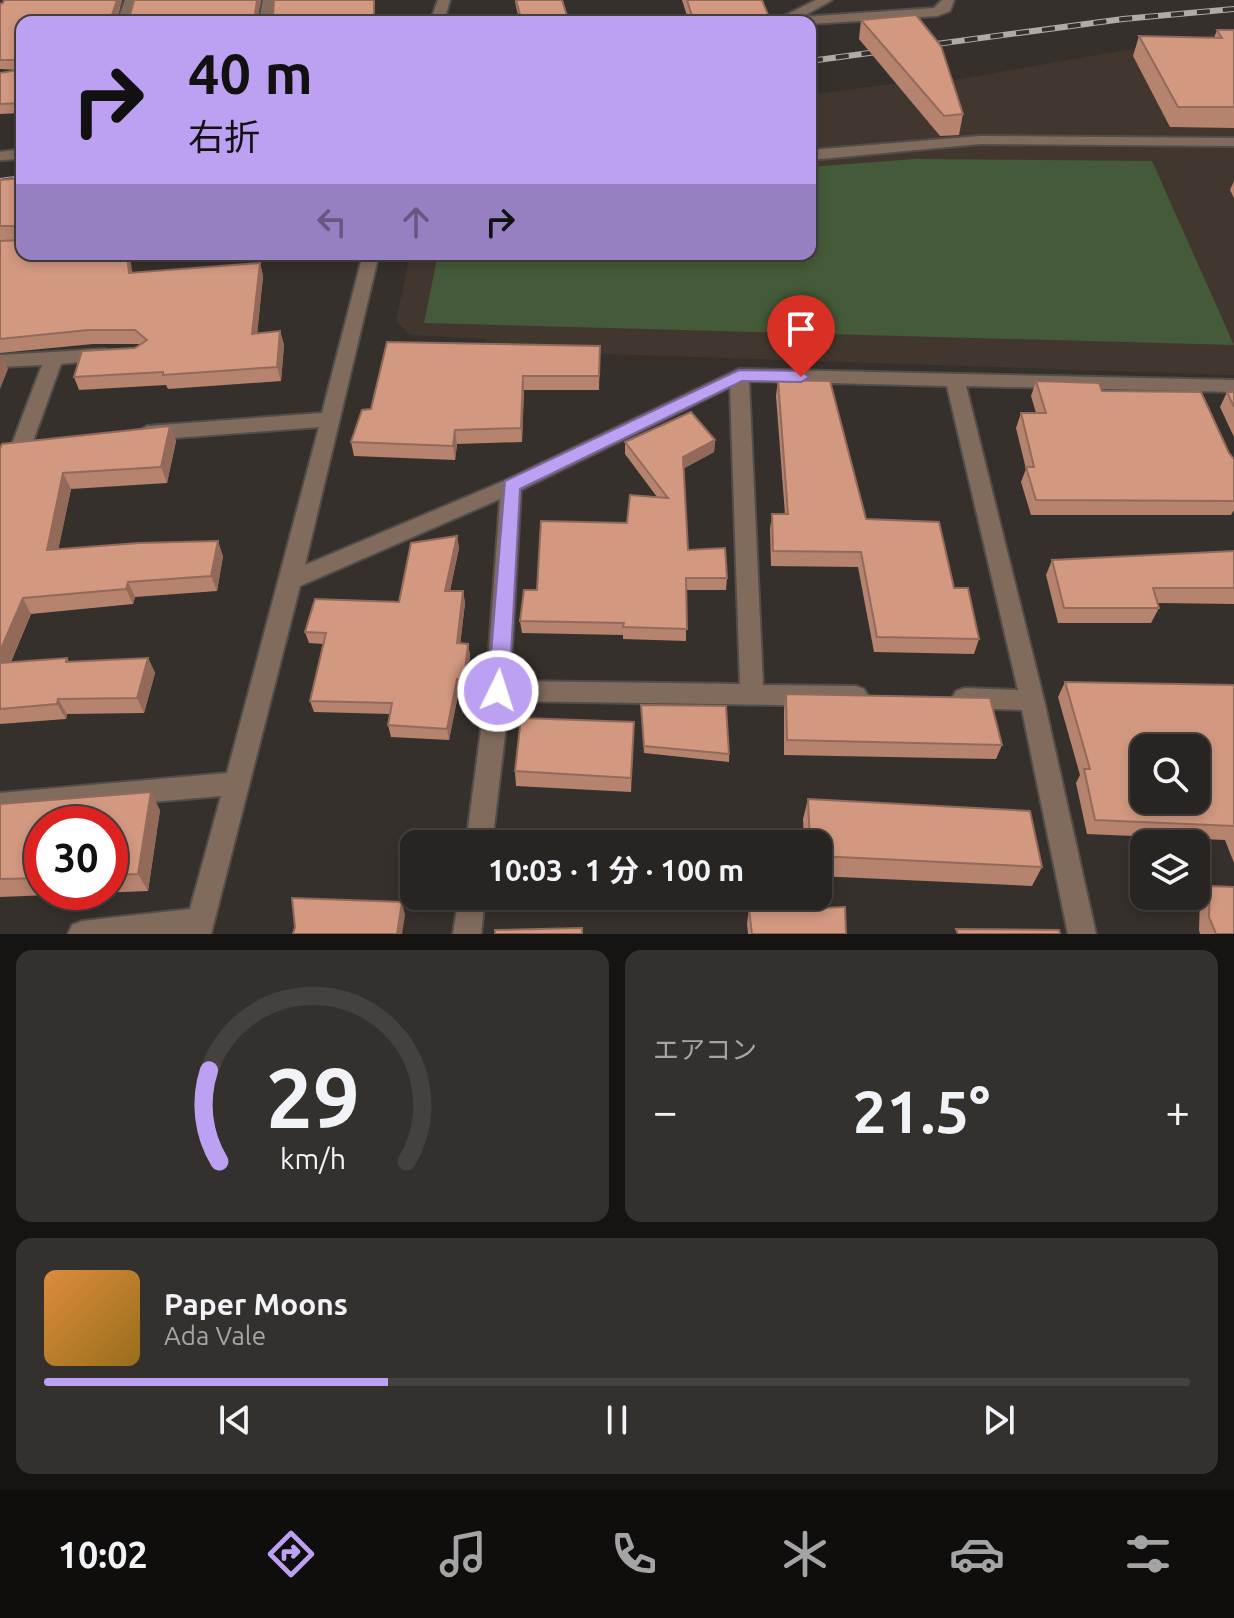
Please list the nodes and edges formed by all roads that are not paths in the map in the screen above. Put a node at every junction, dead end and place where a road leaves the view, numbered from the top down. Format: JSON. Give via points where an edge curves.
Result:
{"nodes":[{"id":1,"x":826,"y":0,"type":"edge"},
{"id":2,"x":948,"y":0,"type":"edge"},
{"id":3,"x":794,"y":16,"type":"edge"},
{"id":4,"x":816,"y":20,"type":"edge"},
{"id":5,"x":1234,"y":142,"type":"edge"},
{"id":6,"x":816,"y":154,"type":"edge"},
{"id":7,"x":16,"y":155,"type":"edge"},
{"id":8,"x":4,"y":156,"type":"dead end"},
{"id":9,"x":370,"y":260,"type":"edge"},
{"id":10,"x":125,"y":353,"type":"edge"},
{"id":11,"x":53,"y":360,"type":"junction"},
{"id":12,"x":0,"y":361,"type":"edge"},
{"id":13,"x":739,"y":375,"type":"junction"},
{"id":14,"x":955,"y":381,"type":"junction"},
{"id":15,"x":1234,"y":386,"type":"edge"},
{"id":16,"x":331,"y":419,"type":"junction"},
{"id":17,"x":133,"y":435,"type":"edge"},
{"id":18,"x":0,"y":445,"type":"edge"},
{"id":19,"x":511,"y":486,"type":"junction"},
{"id":20,"x":290,"y":581,"type":"junction"},
{"id":21,"x":498,"y":691,"type":"junction"},
{"id":22,"x":752,"y":693,"type":"junction"},
{"id":23,"x":876,"y":696,"type":"edge"},
{"id":24,"x":939,"y":698,"type":"edge"},
{"id":25,"x":1032,"y":700,"type":"junction"},
{"id":26,"x":236,"y":783,"type":"junction"},
{"id":27,"x":0,"y":804,"type":"edge"},
{"id":28,"x":481,"y":830,"type":"edge"},
{"id":29,"x":470,"y":910,"type":"edge"},
{"id":30,"x":199,"y":928,"type":"edge"},
{"id":31,"x":82,"y":934,"type":"edge"},
{"id":32,"x":467,"y":934,"type":"edge"},
{"id":33,"x":1082,"y":934,"type":"edge"}],
"edges":[{"from":1,"to":3,"type":"street"},
{"from":2,"to":4,"type":"street","via":[[937,12]]},
{"from":5,"to":6,"type":"street","via":[[980,140]]},
{"from":7,"to":8,"type":"street"},
{"from":9,"to":16,"type":"street"},
{"from":10,"to":11,"type":"street"},
{"from":11,"to":12,"type":"street"},
{"from":11,"to":18,"type":"street","via":[[30,443]]},
{"from":13,"to":14,"type":"street"},
{"from":13,"to":19,"type":"street"},
{"from":13,"to":22,"type":"street"},
{"from":14,"to":15,"type":"street","via":[[1201,392]]},
{"from":14,"to":25,"type":"street"},
{"from":16,"to":17,"type":"street"},
{"from":16,"to":20,"type":"street"},
{"from":19,"to":20,"type":"street"},
{"from":19,"to":21,"type":"street"},
{"from":20,"to":26,"type":"street"},
{"from":21,"to":22,"type":"street"},
{"from":21,"to":28,"type":"street"},
{"from":22,"to":23,"type":"street"},
{"from":24,"to":25,"type":"street"},
{"from":25,"to":33,"type":"street"},
{"from":26,"to":27,"type":"street"},
{"from":26,"to":30,"type":"street"},
{"from":29,"to":32,"type":"street"},
{"from":30,"to":31,"type":"street"}]}
